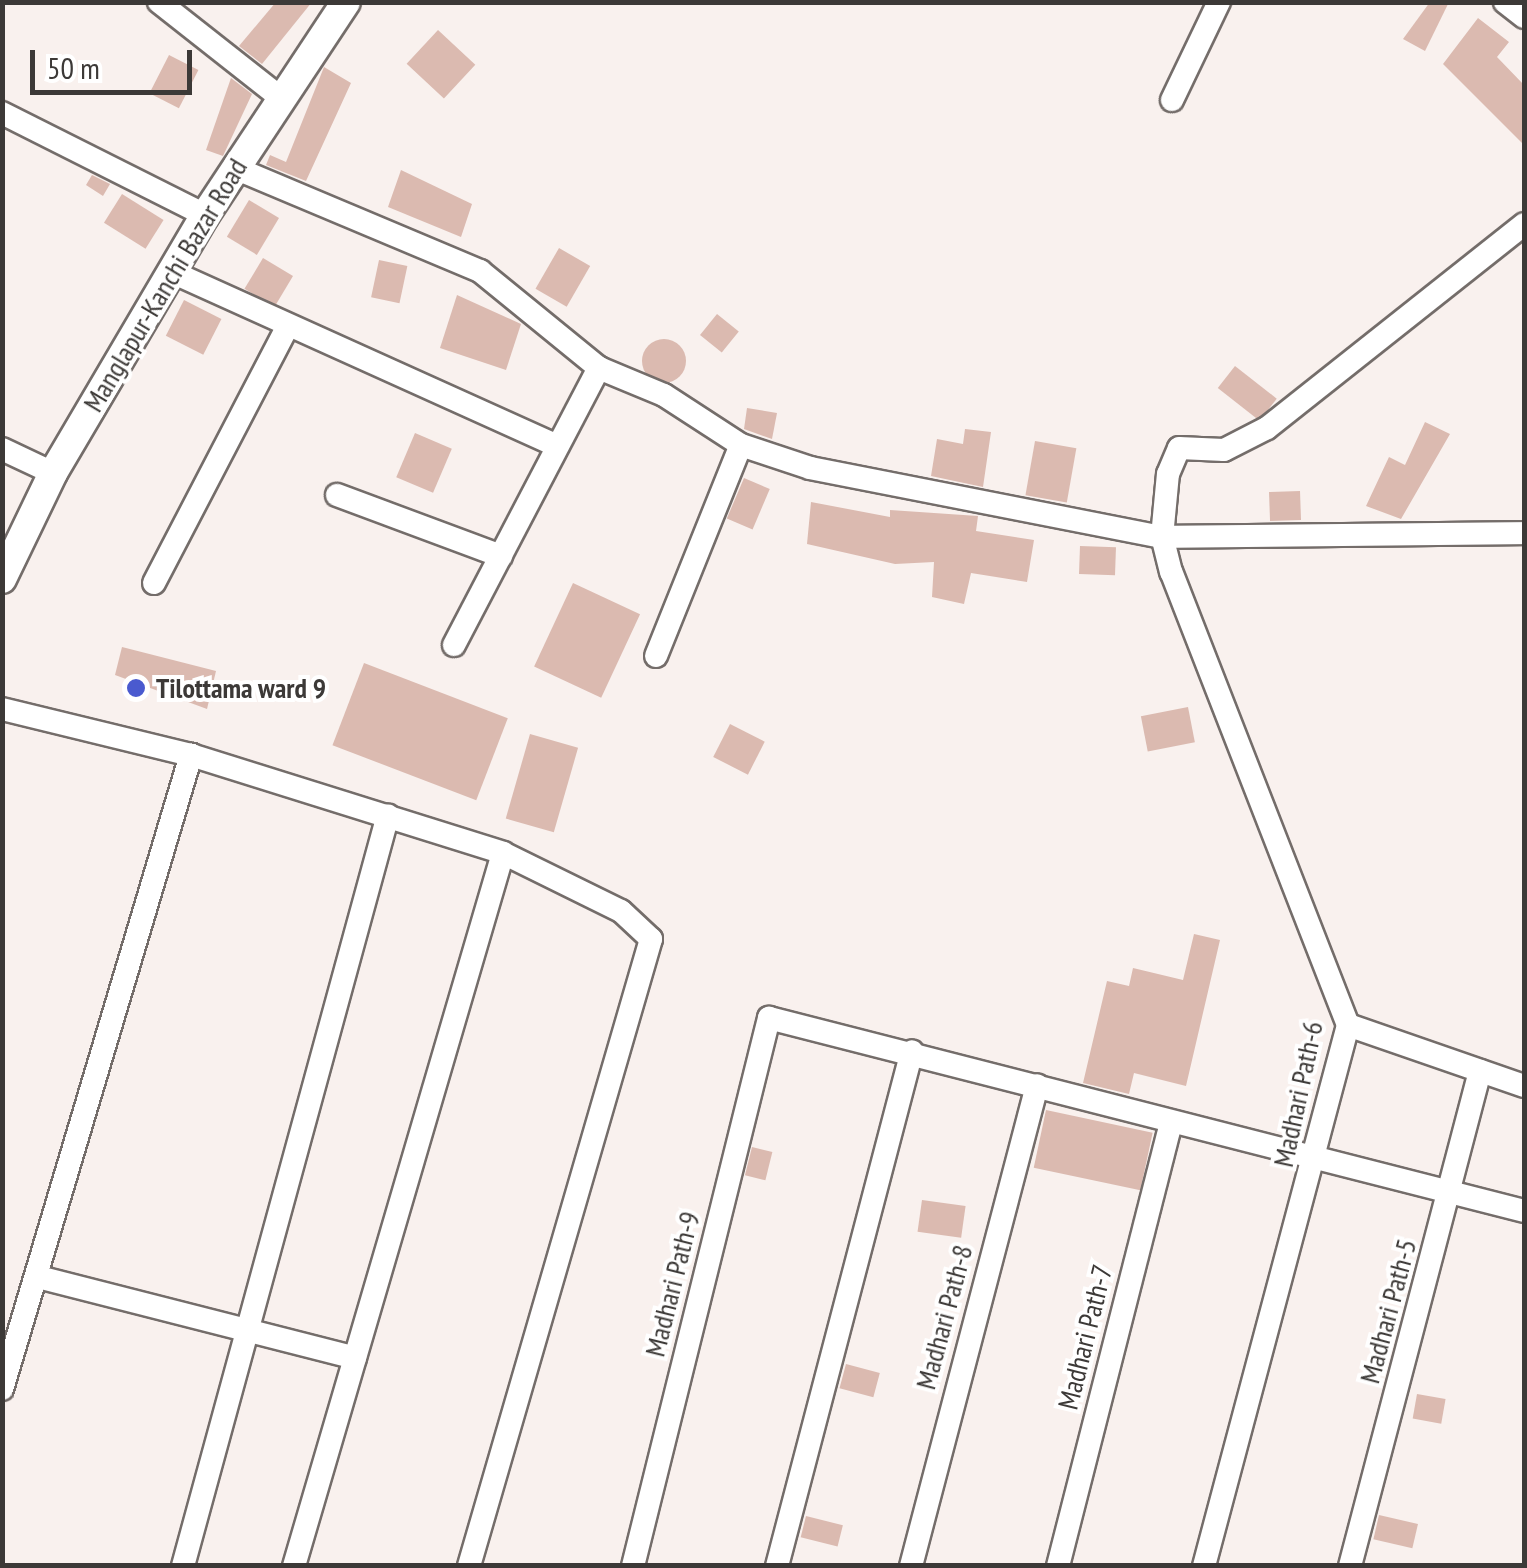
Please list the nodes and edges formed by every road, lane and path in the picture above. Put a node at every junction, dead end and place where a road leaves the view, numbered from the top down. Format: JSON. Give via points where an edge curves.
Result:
{"nodes":[{"id":1,"x":159,"y":2,"type":"edge"},
{"id":2,"x":346,"y":2,"type":"edge"},
{"id":3,"x":1219,"y":2,"type":"edge"},
{"id":4,"x":1505,"y":2,"type":"edge"},
{"id":5,"x":1524,"y":16,"type":"edge"},
{"id":6,"x":278,"y":95,"type":"junction"},
{"id":7,"x":1172,"y":100,"type":"dead end"},
{"id":8,"x":2,"y":113,"type":"edge"},
{"id":9,"x":235,"y":168,"type":"junction"},
{"id":10,"x":206,"y":215,"type":"junction"},
{"id":11,"x":1524,"y":224,"type":"edge"},
{"id":12,"x":172,"y":272,"type":"junction"},
{"id":13,"x":286,"y":330,"type":"junction"},
{"id":14,"x":599,"y":368,"type":"junction"},
{"id":15,"x":741,"y":445,"type":"junction"},
{"id":16,"x":558,"y":446,"type":"junction"},
{"id":17,"x":2,"y":450,"type":"edge"},
{"id":18,"x":53,"y":473,"type":"junction"},
{"id":19,"x":337,"y":494,"type":"dead end"},
{"id":20,"x":1524,"y":534,"type":"edge"},
{"id":21,"x":1162,"y":537,"type":"junction"},
{"id":22,"x":501,"y":556,"type":"junction"},
{"id":23,"x":2,"y":580,"type":"edge"},
{"id":24,"x":154,"y":583,"type":"dead end"},
{"id":25,"x":454,"y":645,"type":"dead end"},
{"id":26,"x":656,"y":656,"type":"dead end"},
{"id":27,"x":2,"y":709,"type":"edge"},
{"id":28,"x":192,"y":754,"type":"junction"},
{"id":29,"x":388,"y":815,"type":"junction"},
{"id":30,"x":503,"y":853,"type":"junction"},
{"id":31,"x":1348,"y":1025,"type":"junction"},
{"id":32,"x":912,"y":1051,"type":"junction"},
{"id":33,"x":1480,"y":1070,"type":"junction"},
{"id":34,"x":1037,"y":1084,"type":"junction"},
{"id":35,"x":1524,"y":1086,"type":"edge"},
{"id":36,"x":1171,"y":1122,"type":"junction"},
{"id":37,"x":1318,"y":1156,"type":"junction"},
{"id":38,"x":1451,"y":1191,"type":"junction"},
{"id":39,"x":1524,"y":1211,"type":"edge"},
{"id":40,"x":42,"y":1278,"type":"junction"},
{"id":41,"x":14,"y":1310,"type":"edge"},
{"id":42,"x":245,"y":1335,"type":"junction"},
{"id":43,"x":356,"y":1358,"type":"junction"},
{"id":44,"x":2,"y":1389,"type":"edge"},
{"id":45,"x":183,"y":1566,"type":"edge"},
{"id":46,"x":294,"y":1566,"type":"edge"},
{"id":47,"x":469,"y":1566,"type":"edge"},
{"id":48,"x":633,"y":1566,"type":"edge"},
{"id":49,"x":777,"y":1566,"type":"edge"},
{"id":50,"x":912,"y":1566,"type":"edge"},
{"id":51,"x":1058,"y":1566,"type":"edge"},
{"id":52,"x":1204,"y":1566,"type":"edge"},
{"id":53,"x":1350,"y":1566,"type":"edge"}],
"edges":[{"from":1,"to":6,"type":"street"},
{"from":2,"to":6,"type":"street","name":"Manglapur-Kanchi Bazar Road"},
{"from":3,"to":7,"type":"street"},
{"from":4,"to":5,"type":"street"},
{"from":6,"to":9,"type":"street","name":"Manglapur-Kanchi Bazar Road"},
{"from":8,"to":10,"type":"street"},
{"from":9,"to":10,"type":"street","name":"Manglapur-Kanchi Bazar Road"},
{"from":9,"to":14,"type":"street","via":[[480,271]]},
{"from":10,"to":12,"type":"street","name":"Manglapur-Kanchi Bazar Road"},
{"from":11,"to":21,"type":"street","via":[[1267,428],[1224,450],[1179,448]]},
{"from":12,"to":13,"type":"street"},
{"from":12,"to":18,"type":"street","name":"Manglapur-Kanchi Bazar Road"},
{"from":13,"to":16,"type":"street"},
{"from":13,"to":24,"type":"street"},
{"from":14,"to":15,"type":"street","via":[[664,394]]},
{"from":14,"to":16,"type":"street"},
{"from":15,"to":21,"type":"street","via":[[1030,516]]},
{"from":15,"to":26,"type":"street"},
{"from":16,"to":22,"type":"street"},
{"from":17,"to":18,"type":"street"},
{"from":18,"to":23,"type":"street","name":"Manglapur-Kanchi Bazar Road"},
{"from":19,"to":22,"type":"street"},
{"from":20,"to":21,"type":"street"},
{"from":21,"to":31,"type":"street","name":"Madhari Path-6"},
{"from":22,"to":25,"type":"street"},
{"from":27,"to":28,"type":"street"},
{"from":28,"to":29,"type":"street"},
{"from":28,"to":40,"type":"street"},
{"from":29,"to":30,"type":"street"},
{"from":29,"to":42,"type":"street"},
{"from":30,"to":43,"type":"street"},
{"from":30,"to":47,"type":"street","via":[[621,911],[651,939]]},
{"from":31,"to":33,"type":"street"},
{"from":31,"to":37,"type":"street","name":"Madhari Path-6"},
{"from":32,"to":34,"type":"street"},
{"from":32,"to":48,"type":"street","name":"Madhari Path-9","via":[[770,1018]]},
{"from":32,"to":49,"type":"street"},
{"from":33,"to":35,"type":"street"},
{"from":33,"to":38,"type":"street","name":"Madhari Path-5"},
{"from":34,"to":36,"type":"street"},
{"from":34,"to":50,"type":"street","name":"Madhari Path-8"},
{"from":36,"to":37,"type":"street"},
{"from":36,"to":51,"type":"street","name":"Madhari Path-7"},
{"from":37,"to":38,"type":"street"},
{"from":37,"to":52,"type":"street","name":"Madhari Path-6"},
{"from":38,"to":39,"type":"street"},
{"from":38,"to":53,"type":"street","name":"Madhari Path-5"},
{"from":40,"to":41,"type":"street"},
{"from":40,"to":42,"type":"street"},
{"from":41,"to":44,"type":"street"},
{"from":42,"to":43,"type":"street"},
{"from":42,"to":45,"type":"street"},
{"from":43,"to":46,"type":"street"}]}
